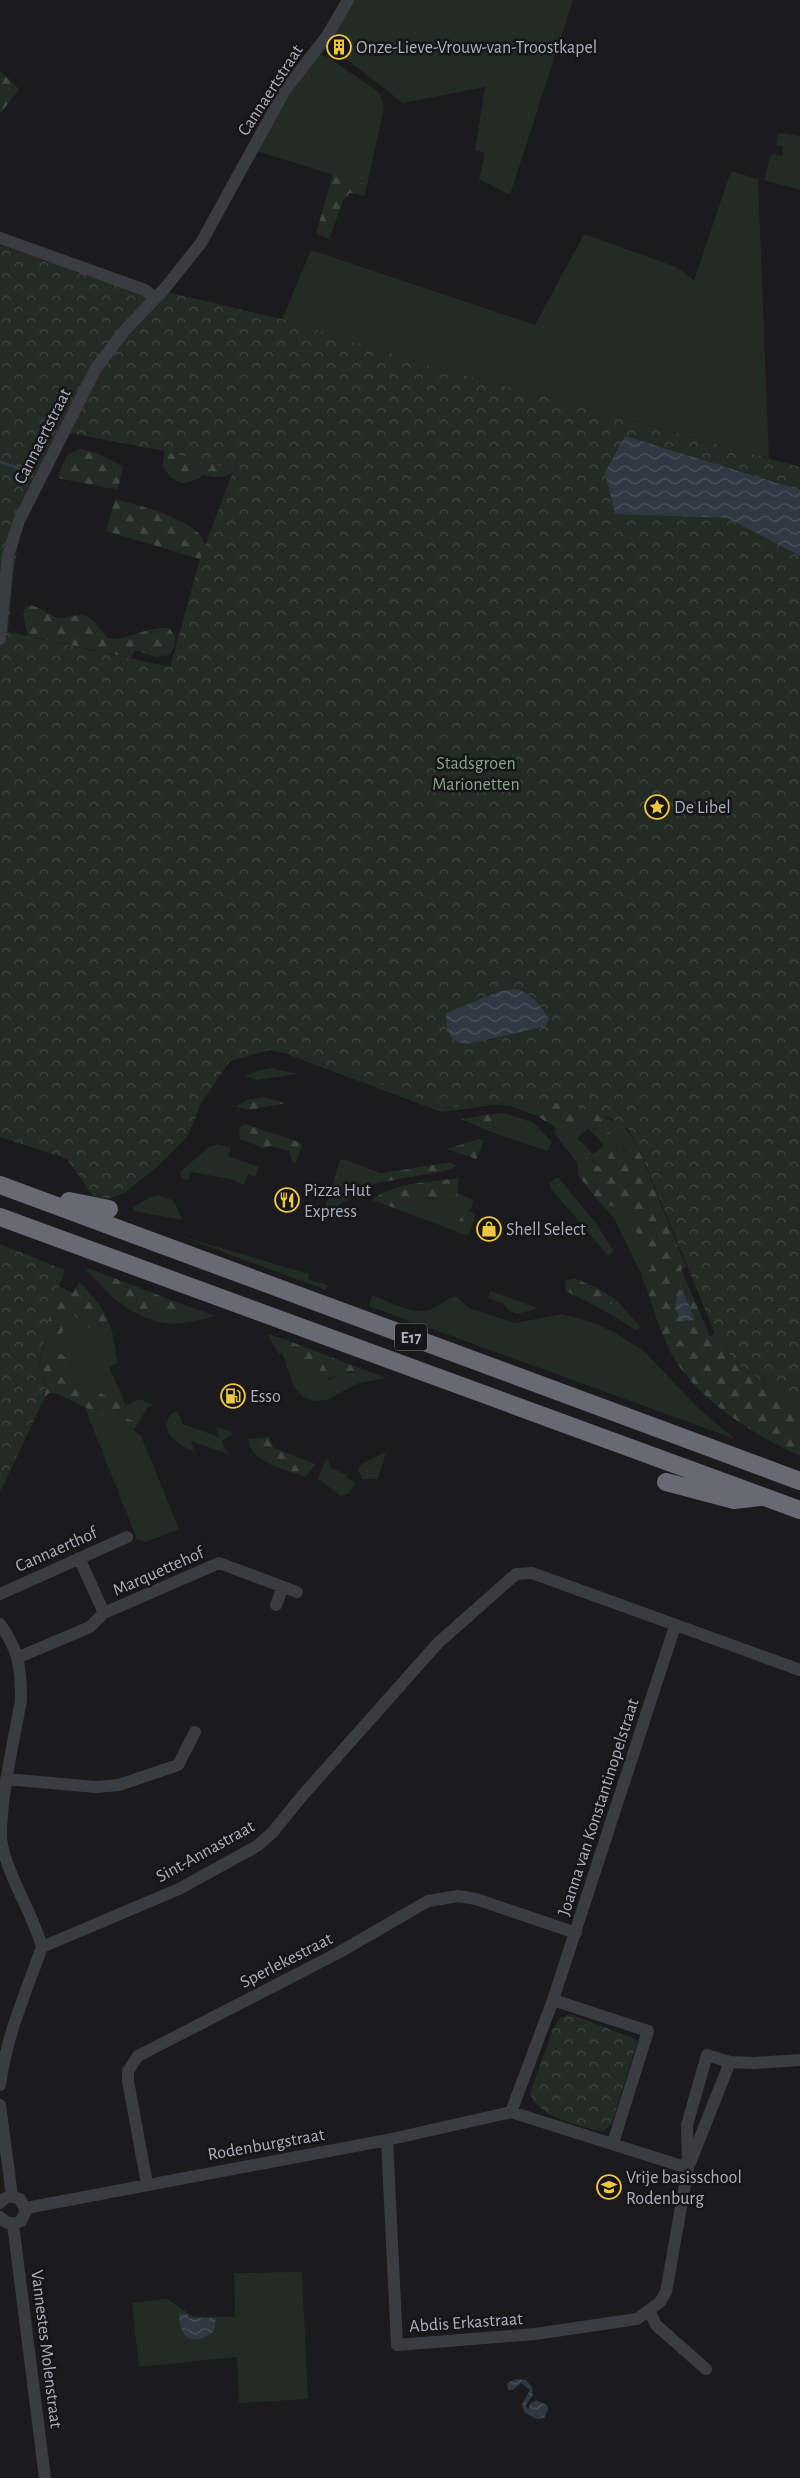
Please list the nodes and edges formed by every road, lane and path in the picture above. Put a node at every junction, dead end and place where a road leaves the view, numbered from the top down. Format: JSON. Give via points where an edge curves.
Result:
{"nodes":[{"id":1,"x":348,"y":0,"type":"edge"},
{"id":2,"x":0,"y":238,"type":"edge"},
{"id":3,"x":155,"y":298,"type":"junction"},
{"id":4,"x":0,"y":639,"type":"edge"},
{"id":5,"x":0,"y":1185,"type":"edge"},
{"id":6,"x":22,"y":1192,"type":"junction"},
{"id":7,"x":109,"y":1208,"type":"dead end"},
{"id":8,"x":0,"y":1217,"type":"edge"},
{"id":9,"x":783,"y":1460,"type":"dead end"},
{"id":10,"x":800,"y":1481,"type":"edge"},
{"id":11,"x":666,"y":1482,"type":"dead end"},
{"id":12,"x":763,"y":1497,"type":"junction"},
{"id":13,"x":800,"y":1510,"type":"edge"},
{"id":14,"x":127,"y":1537,"type":"dead end"},
{"id":15,"x":80,"y":1558,"type":"junction"},
{"id":16,"x":284,"y":1587,"type":"junction"},
{"id":17,"x":297,"y":1592,"type":"dead end"},
{"id":18,"x":0,"y":1594,"type":"edge"},
{"id":19,"x":276,"y":1605,"type":"dead end"},
{"id":20,"x":104,"y":1613,"type":"junction"},
{"id":21,"x":0,"y":1624,"type":"edge"},
{"id":22,"x":675,"y":1626,"type":"junction"},
{"id":23,"x":19,"y":1657,"type":"junction"},
{"id":24,"x":800,"y":1670,"type":"edge"},
{"id":25,"x":195,"y":1732,"type":"dead end"},
{"id":26,"x":6,"y":1779,"type":"junction"},
{"id":27,"x":576,"y":1933,"type":"junction"},
{"id":28,"x":42,"y":1947,"type":"junction"},
{"id":29,"x":553,"y":2000,"type":"junction"},
{"id":30,"x":800,"y":2060,"type":"edge"},
{"id":31,"x":730,"y":2062,"type":"junction"},
{"id":32,"x":0,"y":2085,"type":"edge"},
{"id":33,"x":0,"y":2105,"type":"edge"},
{"id":34,"x":512,"y":2112,"type":"junction"},
{"id":35,"x":388,"y":2140,"type":"junction"},
{"id":36,"x":613,"y":2143,"type":"junction"},
{"id":37,"x":688,"y":2168,"type":"junction"},
{"id":38,"x":147,"y":2184,"type":"junction"},
{"id":39,"x":12,"y":2196,"type":"junction"},
{"id":40,"x":0,"y":2203,"type":"edge"},
{"id":41,"x":26,"y":2208,"type":"junction"},
{"id":42,"x":0,"y":2217,"type":"edge"},
{"id":43,"x":13,"y":2224,"type":"junction"},
{"id":44,"x":650,"y":2312,"type":"junction"},
{"id":45,"x":706,"y":2369,"type":"dead end"},
{"id":46,"x":46,"y":2478,"type":"edge"}],
"edges":[{"from":1,"to":3,"type":"street","name":"Cannaertstraat","via":[[286,90],[201,243]]},
{"from":2,"to":3,"type":"street","via":[[145,290]]},
{"from":3,"to":4,"type":"street","name":"Cannaertstraat","via":[[96,368],[19,521],[8,555]]},
{"from":5,"to":6,"type":"highway","number":"E17"},
{"from":6,"to":7,"type":"highway"},
{"from":6,"to":10,"type":"highway","number":"E17"},
{"from":8,"to":12,"type":"highway","number":"E17"},
{"from":9,"to":10,"type":"highway"},
{"from":11,"to":12,"type":"highway","via":[[734,1500]]},
{"from":12,"to":13,"type":"highway","number":"E17"},
{"from":14,"to":15,"type":"street","name":"Cannaerthof"},
{"from":15,"to":18,"type":"street","name":"Cannaerthof"},
{"from":15,"to":20,"type":"street","name":"Marquettehof"},
{"from":16,"to":17,"type":"street","name":"Marquettehof"},
{"from":16,"to":19,"type":"street"},
{"from":16,"to":20,"type":"street","name":"Marquettehof","via":[[219,1564]]},
{"from":20,"to":23,"type":"street","name":"Marquettehof","via":[[90,1627]]},
{"from":21,"to":23,"type":"street"},
{"from":22,"to":24,"type":"street"},
{"from":22,"to":27,"type":"street","name":"Joanna van Konstantinopelstraat"},
{"from":22,"to":28,"type":"street","name":"Sint-Annastraat","via":[[532,1573],[516,1574],[438,1643],[258,1846],[179,1889]]},
{"from":23,"to":26,"type":"street","via":[[21,1700]]},
{"from":25,"to":26,"type":"street","via":[[178,1765],[119,1785],[96,1787]]},
{"from":26,"to":28,"type":"street","via":[[0,1812],[2,1840],[9,1866]]},
{"from":27,"to":29,"type":"street","name":"Joanna van Konstantinopelstraat"},
{"from":27,"to":38,"type":"street","name":"Sperlekestraat","via":[[476,1899],[458,1896],[428,1901],[338,1953],[138,2056],[128,2071],[128,2081]]},
{"from":28,"to":32,"type":"street","via":[[16,2019]]},
{"from":29,"to":34,"type":"street","name":"Joanna van Konstantinopelstraat"},
{"from":29,"to":36,"type":"street","via":[[648,2031]]},
{"from":30,"to":31,"type":"street"},
{"from":31,"to":37,"type":"street"},
{"from":31,"to":37,"type":"street","via":[[707,2055],[687,2125]]},
{"from":33,"to":39,"type":"street"},
{"from":34,"to":35,"type":"street","name":"Rodenburgstraat"},
{"from":34,"to":36,"type":"street"},
{"from":35,"to":38,"type":"street","name":"Rodenburgstraat"},
{"from":35,"to":44,"type":"street","name":"Abdis Erkastraat","via":[[397,2345],[536,2334],[637,2319]]},
{"from":36,"to":37,"type":"street"},
{"from":37,"to":44,"type":"street","via":[[666,2292]]},
{"from":38,"to":41,"type":"street","name":"Rodenburgstraat"},
{"from":39,"to":40,"type":"street"},
{"from":39,"to":41,"type":"street","via":[[20,2198]]},
{"from":41,"to":43,"type":"street","via":[[21,2221]]},
{"from":42,"to":43,"type":"street"},
{"from":43,"to":46,"type":"street","name":"Vannestes Molenstraat"},
{"from":44,"to":45,"type":"street","via":[[656,2325]]}]}
